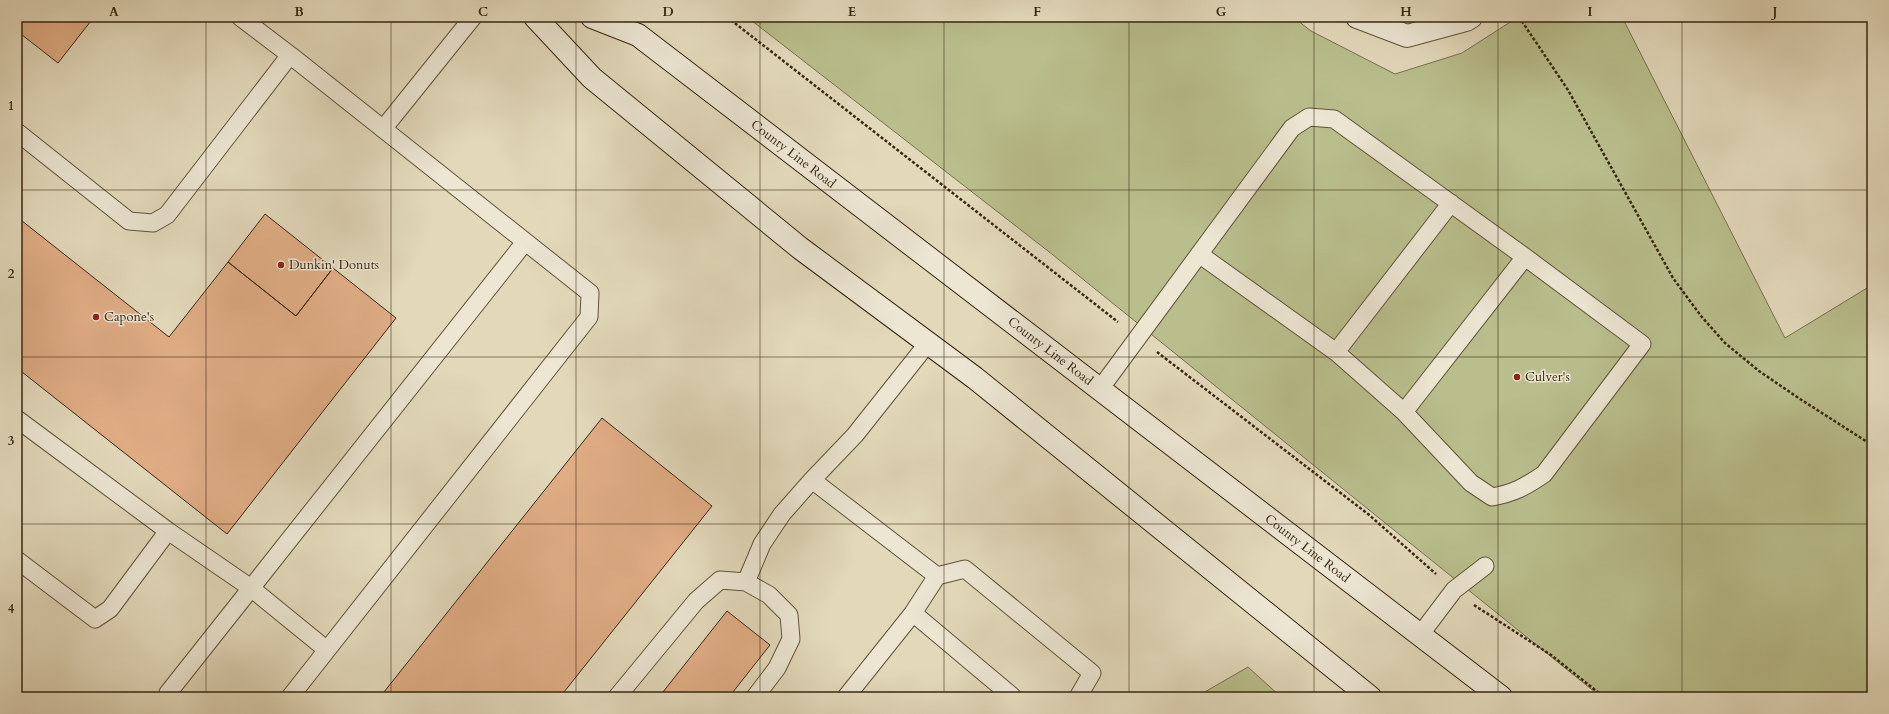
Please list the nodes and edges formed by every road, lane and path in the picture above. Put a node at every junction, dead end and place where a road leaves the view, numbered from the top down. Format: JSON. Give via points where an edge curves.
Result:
{"nodes":[{"id":1,"x":240,"y":17,"type":"edge"},
{"id":2,"x":473,"y":17,"type":"edge"},
{"id":3,"x":535,"y":17,"type":"edge"},
{"id":4,"x":592,"y":17,"type":"edge"},
{"id":5,"x":727,"y":17,"type":"edge"},
{"id":6,"x":1357,"y":17,"type":"edge"},
{"id":7,"x":1471,"y":17,"type":"edge"},
{"id":8,"x":1519,"y":17,"type":"edge"},
{"id":9,"x":290,"y":55,"type":"junction"},
{"id":10,"x":383,"y":128,"type":"junction"},
{"id":11,"x":17,"y":132,"type":"edge"},
{"id":12,"x":1451,"y":203,"type":"junction"},
{"id":13,"x":525,"y":242,"type":"junction"},
{"id":14,"x":1199,"y":254,"type":"junction"},
{"id":15,"x":1526,"y":257,"type":"junction"},
{"id":16,"x":1137,"y":336,"type":"junction"},
{"id":17,"x":928,"y":343,"type":"junction"},
{"id":18,"x":1336,"y":352,"type":"junction"},
{"id":19,"x":1100,"y":389,"type":"junction"},
{"id":20,"x":1404,"y":412,"type":"junction"},
{"id":21,"x":17,"y":419,"type":"edge"},
{"id":22,"x":1872,"y":445,"type":"edge"},
{"id":23,"x":812,"y":480,"type":"junction"},
{"id":24,"x":168,"y":531,"type":"junction"},
{"id":25,"x":17,"y":560,"type":"edge"},
{"id":26,"x":1484,"y":566,"type":"dead end"},
{"id":27,"x":937,"y":576,"type":"junction"},
{"id":28,"x":746,"y":582,"type":"junction"},
{"id":29,"x":251,"y":588,"type":"junction"},
{"id":30,"x":1454,"y":590,"type":"junction"},
{"id":31,"x":913,"y":613,"type":"junction"},
{"id":32,"x":1420,"y":635,"type":"junction"},
{"id":33,"x":327,"y":650,"type":"junction"},
{"id":34,"x":168,"y":697,"type":"edge"},
{"id":35,"x":290,"y":697,"type":"edge"},
{"id":36,"x":617,"y":697,"type":"edge"},
{"id":37,"x":755,"y":697,"type":"edge"},
{"id":38,"x":846,"y":697,"type":"edge"},
{"id":39,"x":1013,"y":697,"type":"edge"},
{"id":40,"x":1078,"y":697,"type":"edge"},
{"id":41,"x":1370,"y":697,"type":"edge"},
{"id":42,"x":1501,"y":697,"type":"edge"},
{"id":43,"x":1604,"y":697,"type":"edge"}],
"edges":[{"from":1,"to":9,"type":"lane"},
{"from":2,"to":10,"type":"lane"},
{"from":3,"to":17,"type":"main road","via":[[592,78],[800,248]]},
{"from":4,"to":19,"type":"main road","name":"County Line Road","via":[[638,35]]},
{"from":5,"to":16,"type":"path"},
{"from":6,"to":7,"type":"main road","via":[[1407,36]]},
{"from":8,"to":22,"type":"path","via":[[1568,90],[1673,278],[1701,316],[1725,343],[1759,371]]},
{"from":9,"to":10,"type":"lane"},
{"from":9,"to":11,"type":"lane","via":[[167,215],[153,223],[129,221]]},
{"from":10,"to":13,"type":"lane"},
{"from":12,"to":14,"type":"lane","via":[[1334,118],[1309,117],[1292,128]]},
{"from":12,"to":15,"type":"lane"},
{"from":12,"to":18,"type":"lane"},
{"from":13,"to":29,"type":"lane"},
{"from":13,"to":33,"type":"lane","via":[[590,293],[589,317]]},
{"from":14,"to":16,"type":"lane"},
{"from":14,"to":18,"type":"lane"},
{"from":15,"to":20,"type":"lane"},
{"from":15,"to":20,"type":"lane","via":[[1642,344],[1544,474],[1523,488],[1492,497],[1472,483]]},
{"from":16,"to":19,"type":"lane"},
{"from":16,"to":30,"type":"path","via":[[1368,514]]},
{"from":17,"to":23,"type":"lane","via":[[855,435]]},
{"from":17,"to":41,"type":"main road","via":[[975,378]]},
{"from":18,"to":20,"type":"lane"},
{"from":19,"to":32,"type":"main road","name":"County Line Road"},
{"from":21,"to":24,"type":"lane"},
{"from":23,"to":27,"type":"lane"},
{"from":23,"to":28,"type":"lane","via":[[782,514],[762,544]]},
{"from":24,"to":25,"type":"lane","via":[[110,609],[95,619]]},
{"from":24,"to":29,"type":"lane"},
{"from":26,"to":30,"type":"lane"},
{"from":27,"to":31,"type":"lane"},
{"from":27,"to":40,"type":"lane","via":[[965,569],[1092,673]]},
{"from":28,"to":36,"type":"lane","via":[[720,580],[696,601]]},
{"from":28,"to":37,"type":"lane","via":[[769,595],[789,615],[792,639],[777,668]]},
{"from":29,"to":33,"type":"lane"},
{"from":29,"to":34,"type":"lane","via":[[168,693]]},
{"from":30,"to":32,"type":"lane"},
{"from":30,"to":43,"type":"path","via":[[1551,655]]},
{"from":31,"to":38,"type":"lane"},
{"from":31,"to":39,"type":"lane"},
{"from":32,"to":42,"type":"main road","name":"County Line Road"},
{"from":33,"to":35,"type":"lane"}]}
